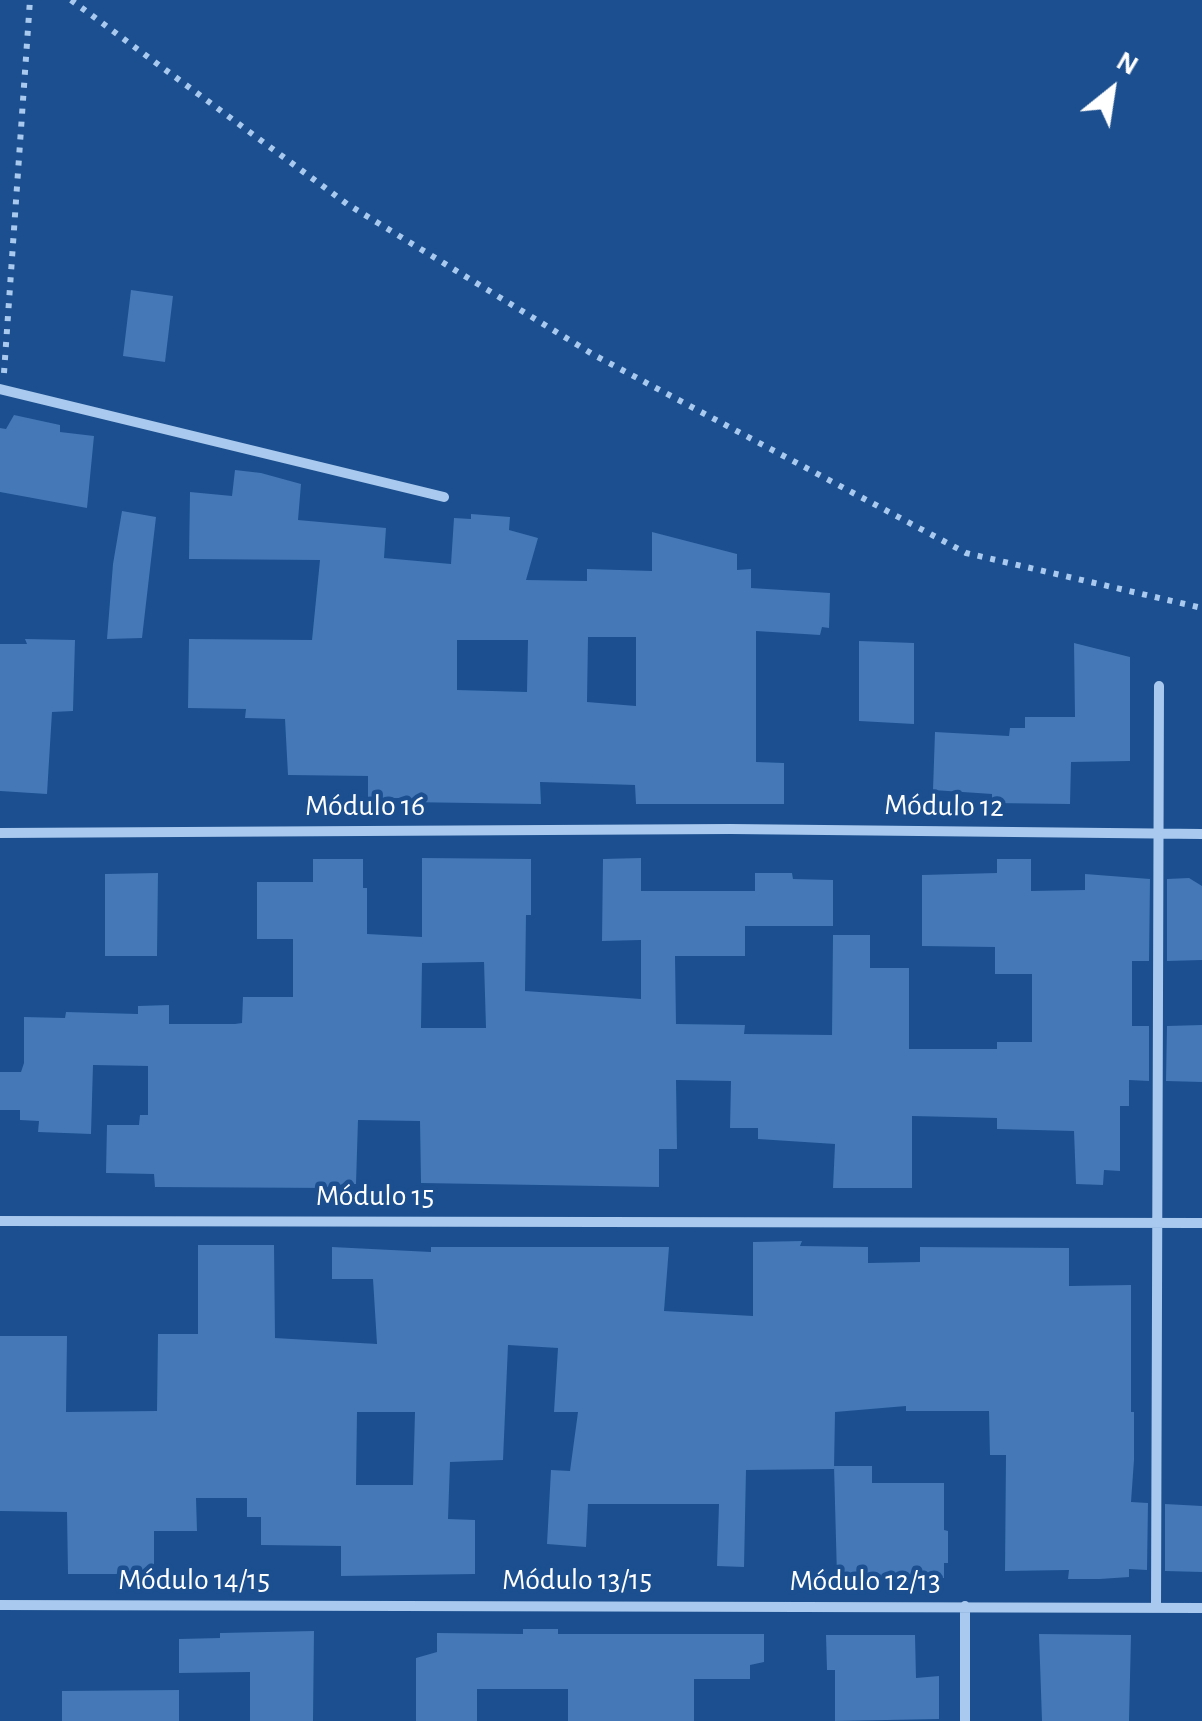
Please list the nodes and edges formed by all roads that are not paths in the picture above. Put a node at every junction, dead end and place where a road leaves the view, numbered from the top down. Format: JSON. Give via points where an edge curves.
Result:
{"nodes":[{"id":1,"x":2,"y":389,"type":"edge"},
{"id":2,"x":0,"y":402,"type":"edge"},
{"id":3,"x":444,"y":496,"type":"dead end"},
{"id":4,"x":1159,"y":686,"type":"dead end"},
{"id":5,"x":730,"y":829,"type":"joint"},
{"id":6,"x":0,"y":833,"type":"edge"},
{"id":7,"x":1156,"y":834,"type":"junction"},
{"id":8,"x":1202,"y":834,"type":"edge"},
{"id":9,"x":0,"y":1221,"type":"edge"},
{"id":10,"x":1156,"y":1223,"type":"junction"},
{"id":11,"x":1202,"y":1223,"type":"edge"},
{"id":12,"x":0,"y":1604,"type":"edge"},
{"id":13,"x":388,"y":1605,"type":"joint"},
{"id":14,"x":765,"y":1606,"type":"joint"},
{"id":15,"x":965,"y":1606,"type":"junction"},
{"id":16,"x":1156,"y":1608,"type":"junction"},
{"id":17,"x":1202,"y":1608,"type":"edge"},
{"id":18,"x":965,"y":1721,"type":"edge"}],
"edges":[{"from":1,"to":2,"type":"street"},
{"from":1,"to":3,"type":"street"},
{"from":4,"to":7,"type":"street"},
{"from":5,"to":6,"type":"street","name":"Módulo 16"},
{"from":5,"to":7,"type":"street","name":"Módulo 12"},
{"from":7,"to":8,"type":"street","name":"Módulo 12"},
{"from":7,"to":10,"type":"street"},
{"from":9,"to":10,"type":"street","name":"Módulo 15"},
{"from":10,"to":11,"type":"street"},
{"from":10,"to":16,"type":"street"},
{"from":12,"to":13,"type":"street","name":"Módulo 14/15"},
{"from":13,"to":14,"type":"street","name":"Módulo 13/15"},
{"from":14,"to":15,"type":"street","name":"Módulo 12/13"},
{"from":15,"to":16,"type":"street","name":"Módulo 12/13"},
{"from":15,"to":18,"type":"street"},
{"from":16,"to":17,"type":"street","name":"Módulo 12/13"}]}
